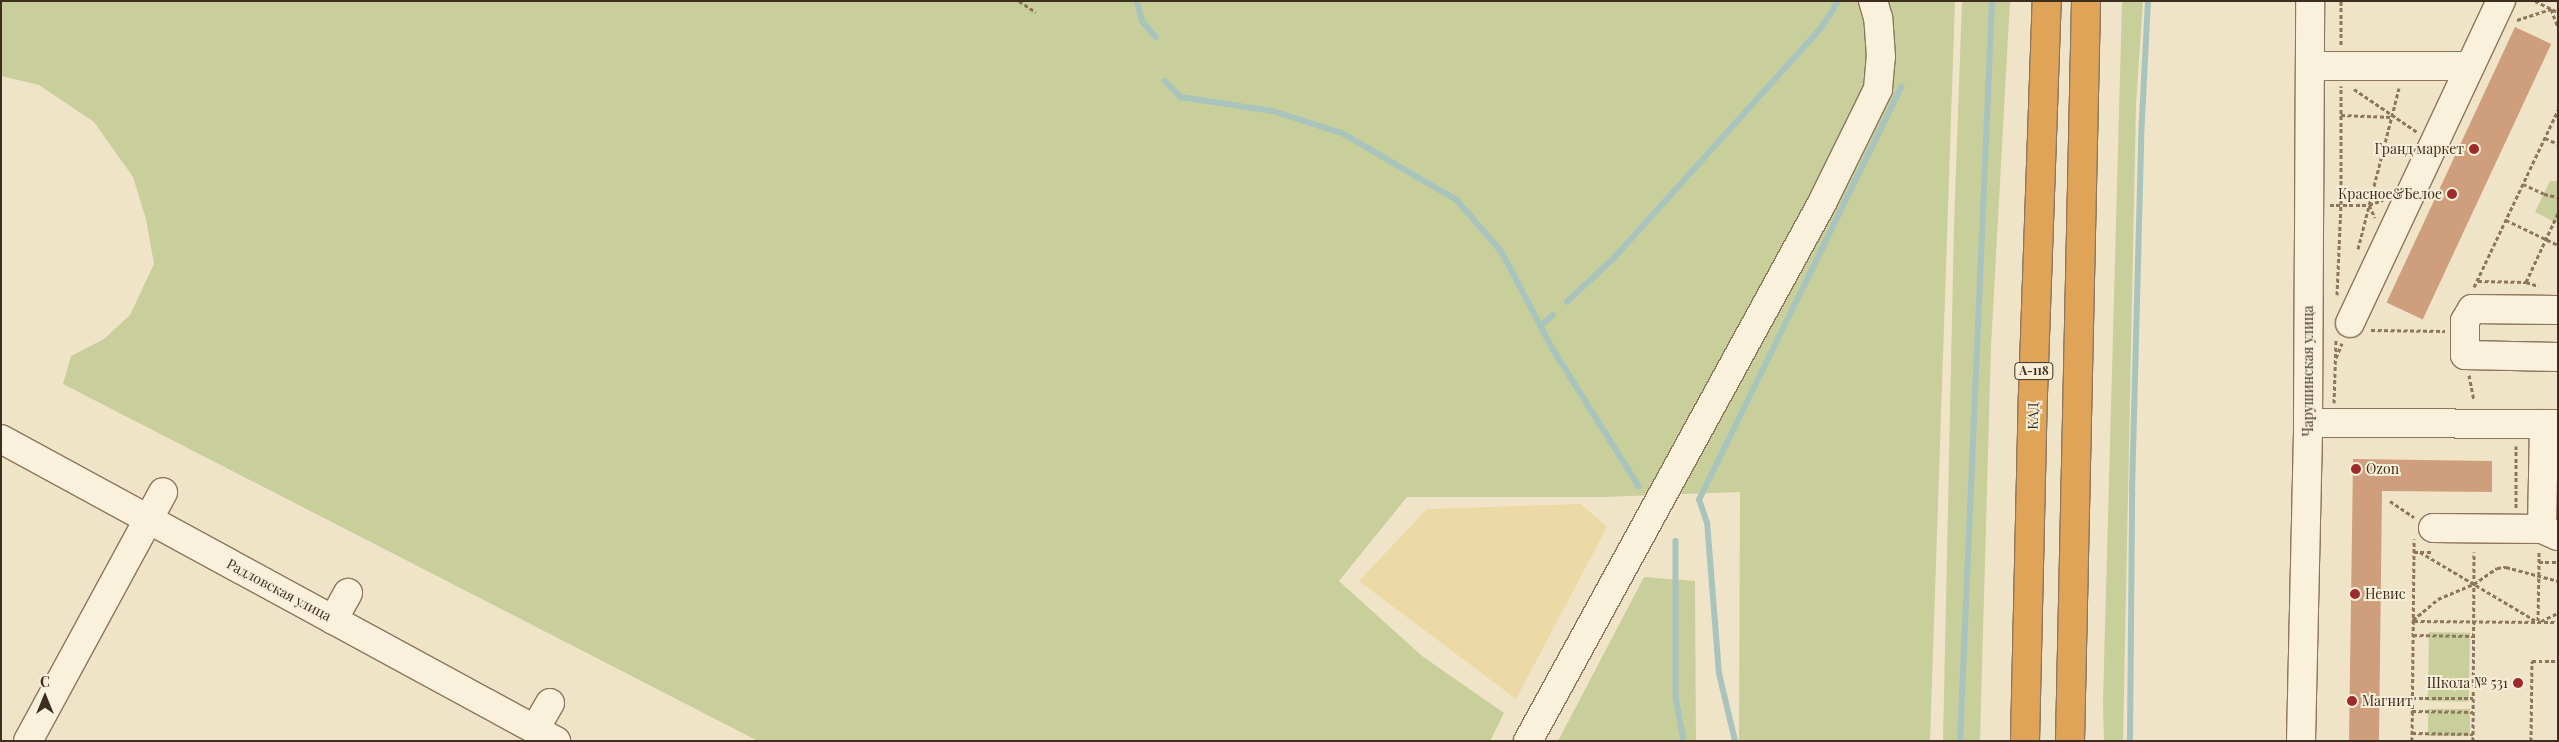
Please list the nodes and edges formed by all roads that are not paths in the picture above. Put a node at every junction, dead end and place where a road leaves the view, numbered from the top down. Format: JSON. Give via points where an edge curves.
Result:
{"nodes":[{"id":1,"x":1873,"y":1,"type":"edge"},
{"id":2,"x":2047,"y":1,"type":"edge"},
{"id":3,"x":2086,"y":1,"type":"edge"},
{"id":4,"x":2310,"y":1,"type":"edge"},
{"id":5,"x":2501,"y":1,"type":"edge"},
{"id":6,"x":2310,"y":66,"type":"junction"},
{"id":7,"x":2470,"y":66,"type":"junction"},
{"id":8,"x":2558,"y":310,"type":"edge"},
{"id":9,"x":2341,"y":320,"type":"road end"},
{"id":10,"x":2558,"y":357,"type":"edge"},
{"id":11,"x":2308,"y":423,"type":"junction"},
{"id":12,"x":2551,"y":424,"type":"edge"},
{"id":13,"x":1,"y":440,"type":"edge"},
{"id":14,"x":163,"y":492,"type":"dead end"},
{"id":15,"x":148,"y":519,"type":"junction"},
{"id":16,"x":2423,"y":527,"type":"road end"},
{"id":17,"x":2550,"y":532,"type":"edge"},
{"id":18,"x":348,"y":593,"type":"dead end"},
{"id":19,"x":333,"y":620,"type":"junction"},
{"id":20,"x":550,"y":703,"type":"dead end"},
{"id":21,"x":545,"y":735,"type":"edge"},
{"id":22,"x":28,"y":741,"type":"edge"},
{"id":23,"x":1528,"y":741,"type":"edge"},
{"id":24,"x":2025,"y":741,"type":"edge"},
{"id":25,"x":2070,"y":741,"type":"edge"},
{"id":26,"x":2301,"y":741,"type":"edge"}],
"edges":[{"from":1,"to":23,"type":"street","via":[[1878,18],[1881,57],[1878,89],[1822,203]]},
{"from":2,"to":24,"type":"highway","name":"КАД","number":"А-118","via":[[2033,384]]},
{"from":3,"to":25,"type":"highway"},
{"from":4,"to":6,"type":"street","name":"Чарушинская улица"},
{"from":5,"to":7,"type":"street"},
{"from":6,"to":7,"type":"street"},
{"from":6,"to":11,"type":"street","name":"Чарушинская улица"},
{"from":7,"to":9,"type":"street","via":[[2412,190]]},
{"from":8,"to":10,"type":"street","via":[[2472,309],[2466,321],[2465,343]]},
{"from":11,"to":12,"type":"street"},
{"from":11,"to":26,"type":"street","name":"Чарушинская улица"},
{"from":12,"to":17,"type":"street"},
{"from":13,"to":15,"type":"street","name":"Радловская улица"},
{"from":14,"to":15,"type":"street"},
{"from":15,"to":19,"type":"street","name":"Радловская улица"},
{"from":15,"to":22,"type":"street"},
{"from":16,"to":17,"type":"street","via":[[2516,528]]},
{"from":18,"to":19,"type":"street"},
{"from":19,"to":21,"type":"street","name":"Радловская улица"},
{"from":20,"to":21,"type":"street"}]}
